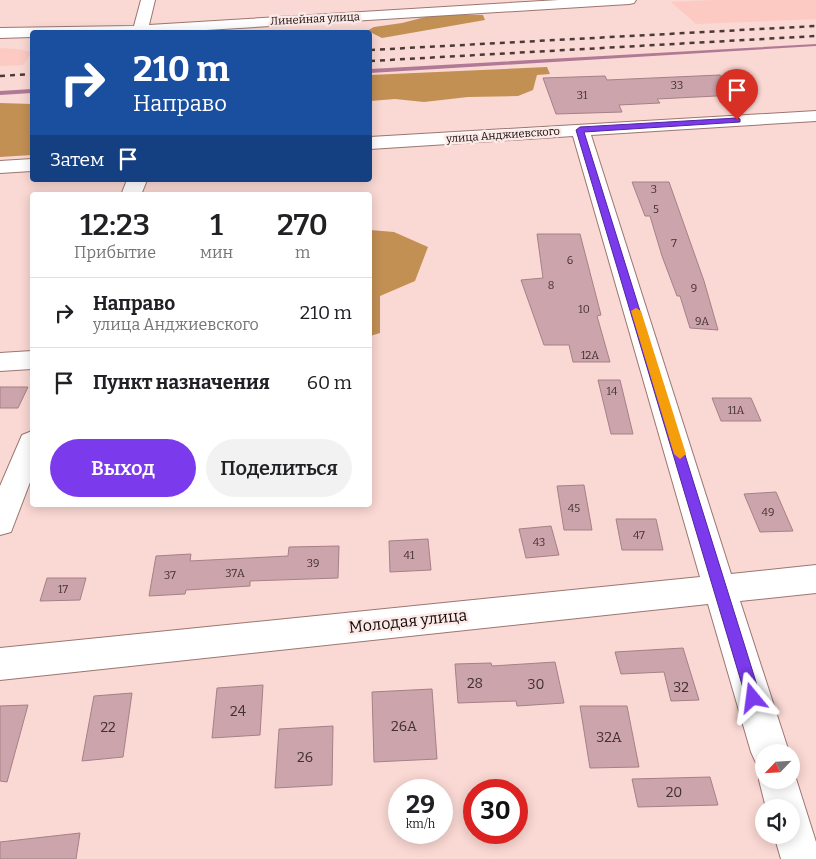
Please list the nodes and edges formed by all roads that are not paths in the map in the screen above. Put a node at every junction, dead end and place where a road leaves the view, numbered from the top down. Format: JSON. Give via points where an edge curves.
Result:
{"nodes":[{"id":1,"x":148,"y":0,"type":"edge"},
{"id":2,"x":629,"y":0,"type":"edge"},
{"id":3,"x":476,"y":5,"type":"edge"},
{"id":4,"x":140,"y":30,"type":"joint"},
{"id":5,"x":30,"y":32,"type":"edge"},
{"id":6,"x":0,"y":33,"type":"edge"},
{"id":7,"x":816,"y":116,"type":"edge"},
{"id":8,"x":580,"y":130,"type":"junction"},
{"id":9,"x":372,"y":143,"type":"edge"},
{"id":10,"x":30,"y":165,"type":"edge"},
{"id":11,"x":0,"y":167,"type":"edge"},
{"id":12,"x":30,"y":360,"type":"edge"},
{"id":13,"x":0,"y":362,"type":"edge"},
{"id":14,"x":30,"y":447,"type":"edge"},
{"id":15,"x":0,"y":523,"type":"edge"},
{"id":16,"x":816,"y":579,"type":"edge"},
{"id":17,"x":721,"y":588,"type":"junction"},
{"id":18,"x":0,"y":664,"type":"edge"},
{"id":19,"x":768,"y":744,"type":"edge"},
{"id":20,"x":797,"y":844,"type":"edge"},
{"id":21,"x":801,"y":859,"type":"edge"}],
"edges":[{"from":1,"to":4,"type":"street"},
{"from":2,"to":3,"type":"street","name":"Линейная улица"},
{"from":3,"to":4,"type":"street","name":"Линейная улица","via":[[317,14]]},
{"from":5,"to":6,"type":"street","name":"Линейная улица"},
{"from":7,"to":8,"type":"street","name":"улица Анджиевского"},
{"from":8,"to":9,"type":"street","name":"улица Анджиевского"},
{"from":8,"to":17,"type":"street"},
{"from":10,"to":11,"type":"street"},
{"from":12,"to":13,"type":"street"},
{"from":14,"to":15,"type":"street"},
{"from":16,"to":17,"type":"street","name":"Молодая улица"},
{"from":17,"to":18,"type":"street","name":"Молодая улица"},
{"from":17,"to":19,"type":"street"},
{"from":20,"to":21,"type":"street"}]}
